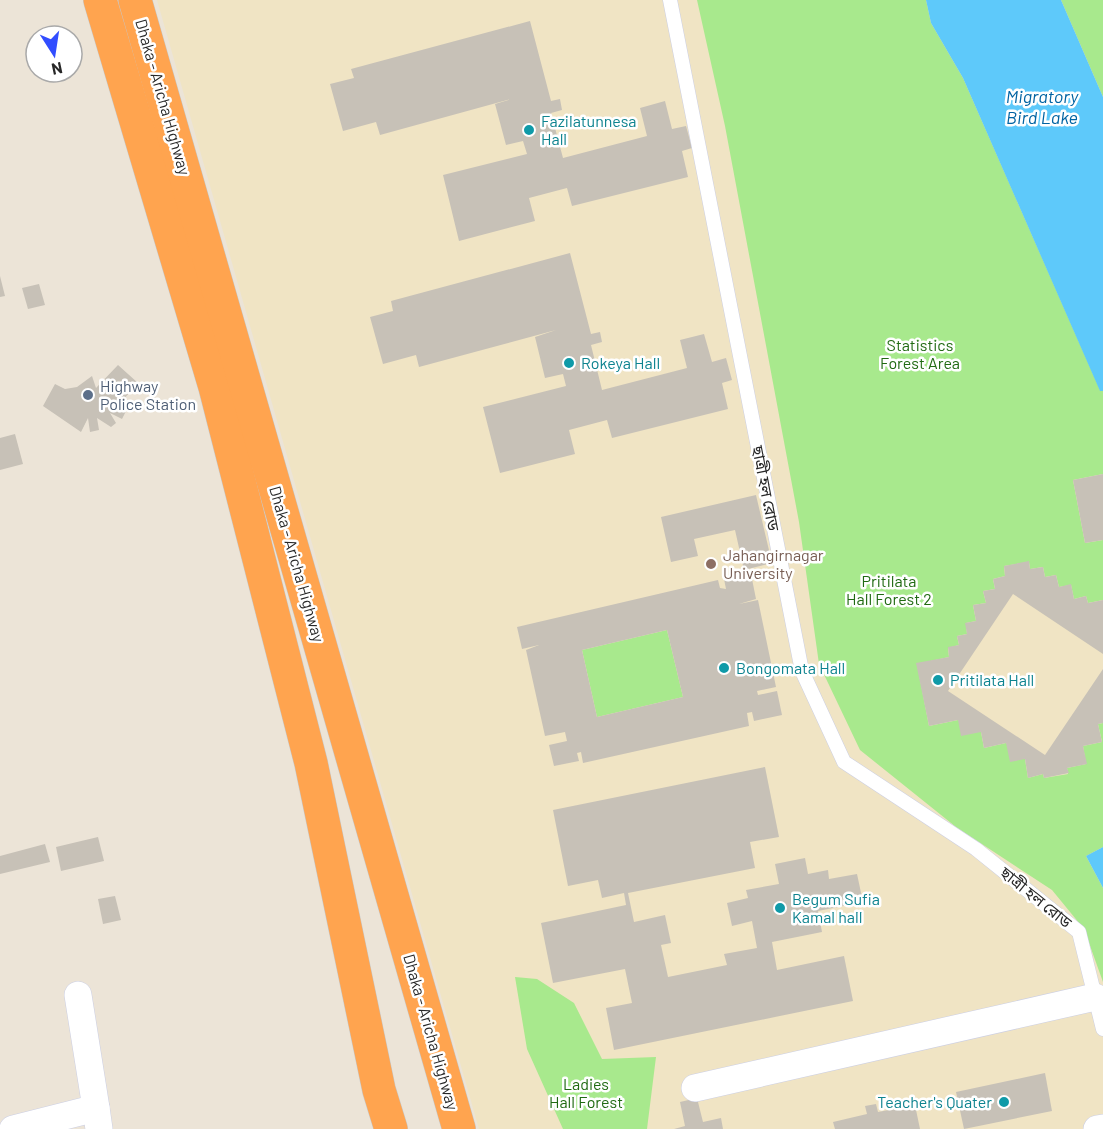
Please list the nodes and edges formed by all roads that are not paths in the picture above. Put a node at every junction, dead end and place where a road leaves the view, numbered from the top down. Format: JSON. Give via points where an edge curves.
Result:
{"nodes":[{"id":1,"x":100,"y":0,"type":"edge"},
{"id":2,"x":135,"y":0,"type":"edge"},
{"id":3,"x":670,"y":0,"type":"edge"},
{"id":4,"x":78,"y":995,"type":"dead end"},
{"id":5,"x":1095,"y":997,"type":"junction"},
{"id":6,"x":1103,"y":1029,"type":"edge"},
{"id":7,"x":695,"y":1088,"type":"dead end"},
{"id":8,"x":98,"y":1119,"type":"edge"},
{"id":9,"x":1103,"y":1128,"type":"edge"},
{"id":10,"x":13,"y":1129,"type":"edge"},
{"id":11,"x":391,"y":1129,"type":"edge"},
{"id":12,"x":459,"y":1129,"type":"edge"},
{"id":13,"x":1096,"y":1129,"type":"edge"}],
"edges":[{"from":1,"to":11,"type":"highway","name":"Dhaka - Aricha Highway","via":[[215,387],[311,763],[379,1090]]},
{"from":2,"to":12,"type":"highway","name":"Dhaka - Aricha Highway"},
{"from":3,"to":5,"type":"lane","name":"ছাত্রী হল রোড","via":[[802,671],[844,762],[976,849],[1079,932]]},
{"from":4,"to":8,"type":"street"},
{"from":5,"to":6,"type":"lane","name":"ছাত্রী হল রোড"},
{"from":5,"to":7,"type":"street"},
{"from":8,"to":10,"type":"street"},
{"from":9,"to":13,"type":"street"}]}
